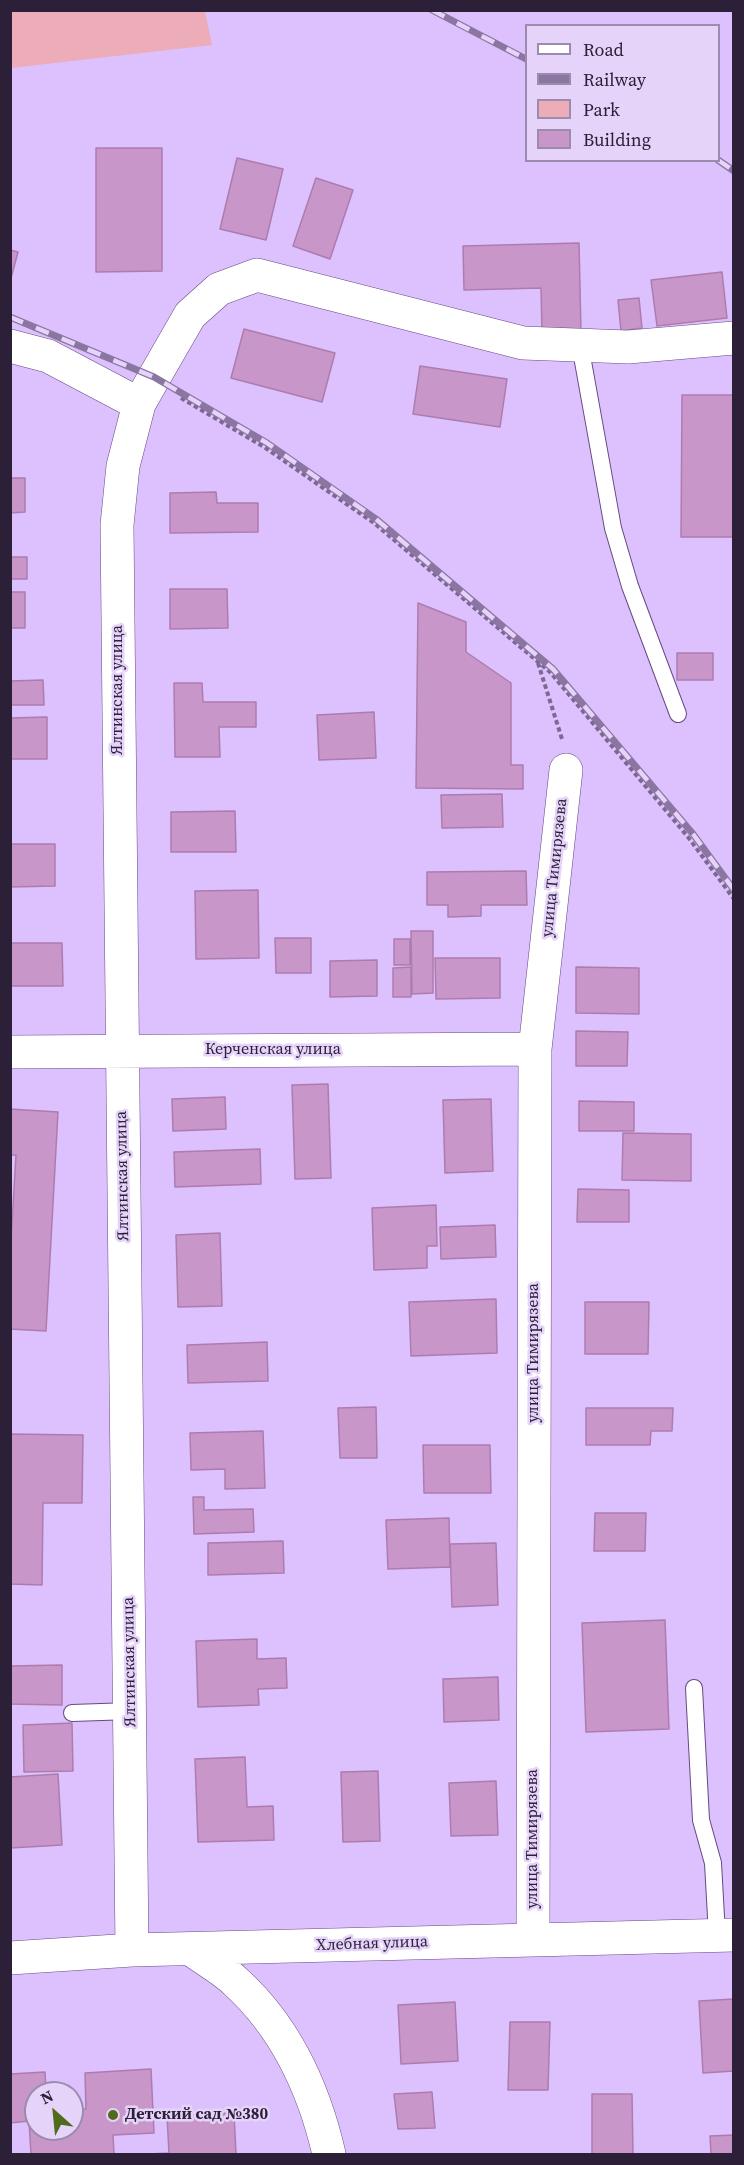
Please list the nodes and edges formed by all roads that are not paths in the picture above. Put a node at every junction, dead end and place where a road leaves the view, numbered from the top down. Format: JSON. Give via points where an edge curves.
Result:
{"nodes":[{"id":1,"x":734,"y":338,"type":"edge"},
{"id":2,"x":580,"y":345,"type":"junction"},
{"id":3,"x":10,"y":346,"type":"edge"},
{"id":4,"x":145,"y":393,"type":"junction"},
{"id":5,"x":678,"y":714,"type":"dead end"},
{"id":6,"x":566,"y":770,"type":"road end"},
{"id":7,"x":535,"y":1048,"type":"junction"},
{"id":8,"x":10,"y":1052,"type":"edge"},
{"id":9,"x":121,"y":1052,"type":"junction"},
{"id":10,"x":694,"y":1688,"type":"dead end"},
{"id":11,"x":131,"y":1711,"type":"junction"},
{"id":12,"x":72,"y":1713,"type":"dead end"},
{"id":13,"x":725,"y":1935,"type":"edge"},
{"id":14,"x":533,"y":1939,"type":"junction"},
{"id":15,"x":132,"y":1950,"type":"junction"},
{"id":16,"x":192,"y":1950,"type":"junction"},
{"id":17,"x":10,"y":1958,"type":"edge"},
{"id":18,"x":329,"y":2154,"type":"edge"}],
"edges":[{"from":1,"to":2,"type":"street","name":"Ялтинская улица","via":[[628,347]]},
{"from":2,"to":4,"type":"street","name":"Ялтинская улица","via":[[523,343],[257,275],[219,289],[190,315]]},
{"from":2,"to":5,"type":"lane","via":[[613,528],[630,586]]},
{"from":3,"to":4,"type":"street","via":[[48,356]]},
{"from":4,"to":9,"type":"street","name":"Ялтинская улица","via":[[123,466],[117,525]]},
{"from":6,"to":7,"type":"street","name":"улица Тимирязева"},
{"from":7,"to":9,"type":"street","name":"Керченская улица"},
{"from":7,"to":14,"type":"street","name":"улица Тимирязева"},
{"from":8,"to":9,"type":"street","name":"Керченская улица"},
{"from":9,"to":11,"type":"street","name":"Ялтинская улица"},
{"from":10,"to":13,"type":"lane","via":[[701,1820]]},
{"from":11,"to":12,"type":"lane"},
{"from":11,"to":15,"type":"street","name":"Ялтинская улица"},
{"from":13,"to":14,"type":"street","name":"Хлебная улица"},
{"from":14,"to":16,"type":"street","name":"Хлебная улица"},
{"from":15,"to":16,"type":"street","name":"Хлебная улица"},
{"from":15,"to":17,"type":"street","name":"Хлебная улица"},
{"from":16,"to":18,"type":"street","via":[[236,1982],[270,2018],[301,2066],[319,2112]]}]}
